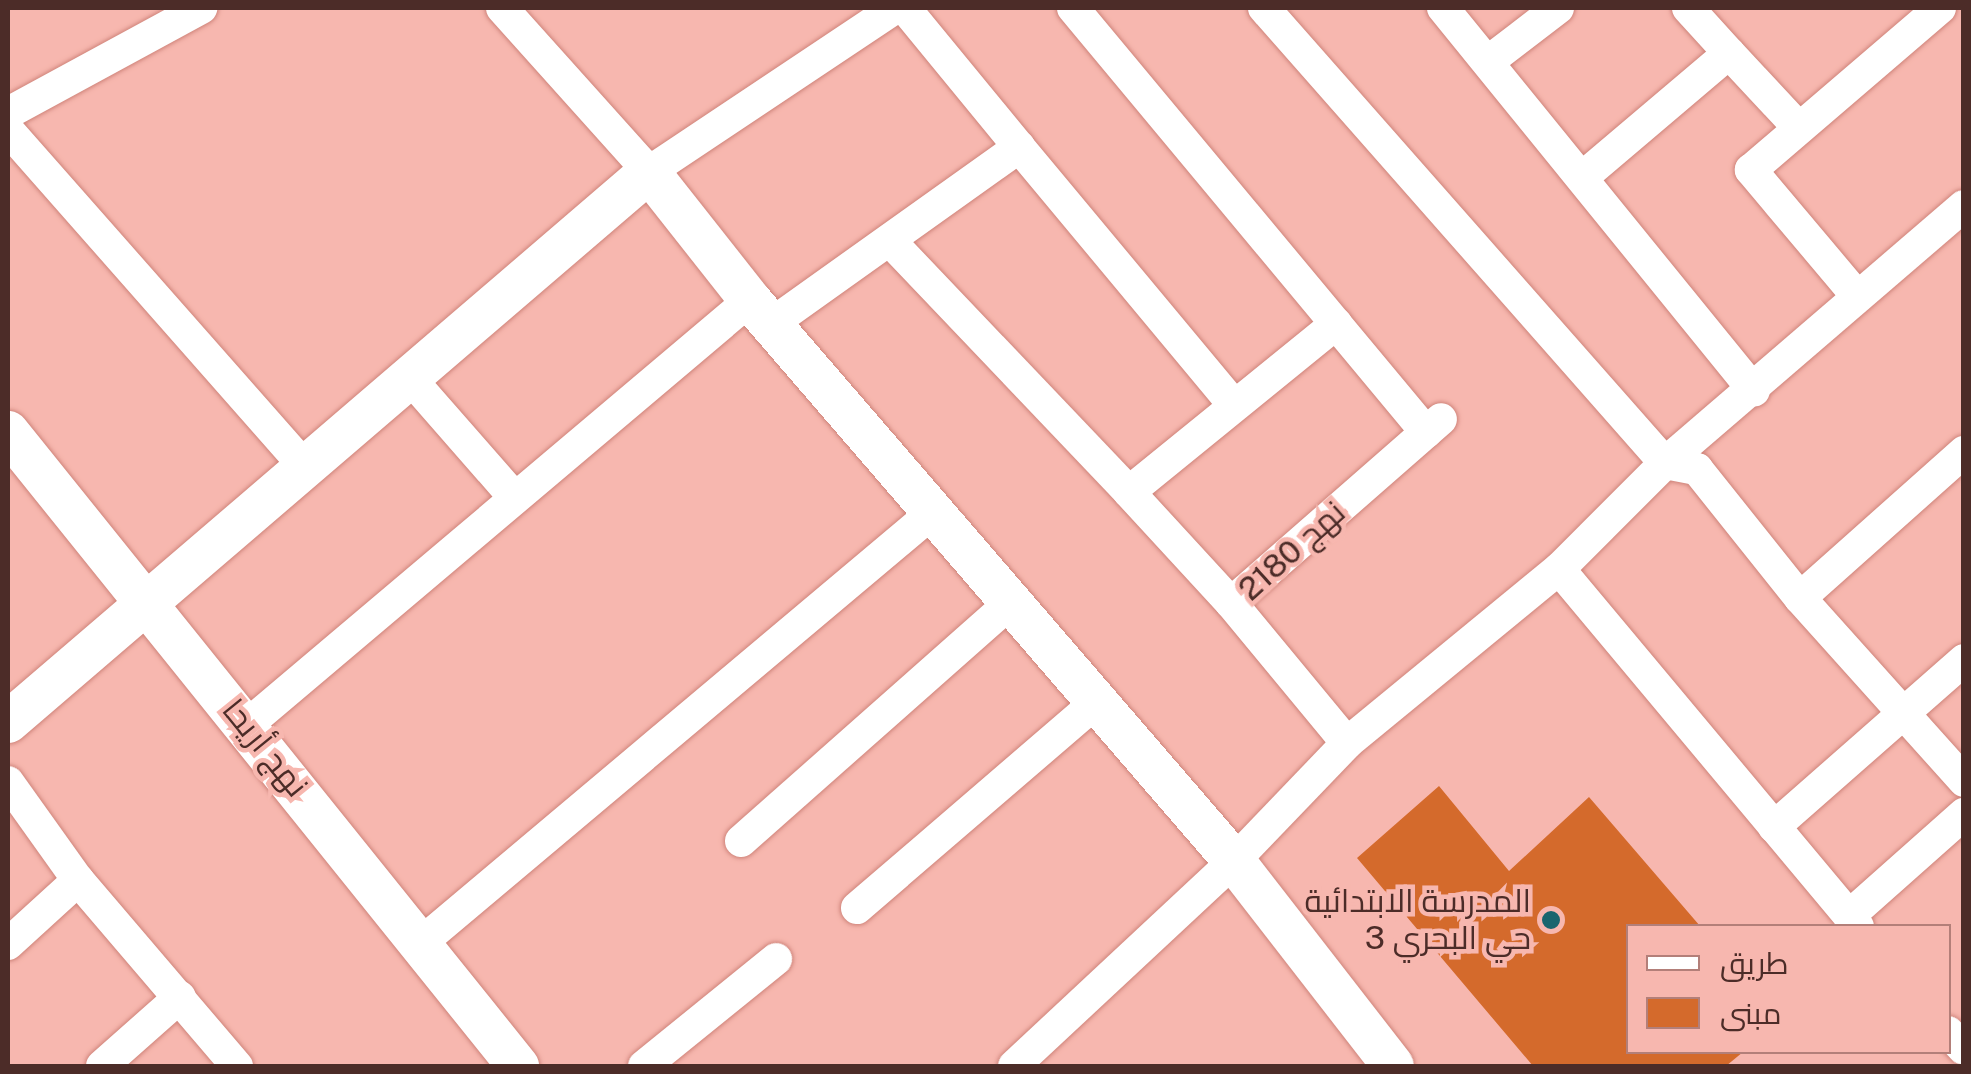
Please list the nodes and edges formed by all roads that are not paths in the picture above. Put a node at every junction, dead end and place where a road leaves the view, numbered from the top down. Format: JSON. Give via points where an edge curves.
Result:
{"nodes":[{"id":1,"x":200,"y":8,"type":"edge"},
{"id":2,"x":502,"y":8,"type":"edge"},
{"id":3,"x":894,"y":8,"type":"edge"},
{"id":4,"x":905,"y":8,"type":"edge"},
{"id":5,"x":1073,"y":8,"type":"edge"},
{"id":6,"x":1264,"y":8,"type":"edge"},
{"id":7,"x":1442,"y":8,"type":"edge"},
{"id":8,"x":1558,"y":8,"type":"edge"},
{"id":9,"x":1688,"y":8,"type":"edge"},
{"id":10,"x":1940,"y":8,"type":"edge"},
{"id":11,"x":1729,"y":54,"type":"junction"},
{"id":12,"x":1489,"y":61,"type":"junction"},
{"id":13,"x":8,"y":113,"type":"edge"},
{"id":14,"x":1797,"y":126,"type":"junction"},
{"id":15,"x":8,"y":130,"type":"edge"},
{"id":16,"x":1019,"y":147,"type":"junction"},
{"id":17,"x":648,"y":172,"type":"junction"},
{"id":18,"x":1584,"y":176,"type":"junction"},
{"id":19,"x":1964,"y":206,"type":"edge"},
{"id":20,"x":892,"y":243,"type":"junction"},
{"id":21,"x":1857,"y":296,"type":"junction"},
{"id":22,"x":761,"y":312,"type":"junction"},
{"id":23,"x":1336,"y":324,"type":"junction"},
{"id":24,"x":409,"y":377,"type":"junction"},
{"id":25,"x":1754,"y":391,"type":"junction"},
{"id":26,"x":1234,"y":404,"type":"junction"},
{"id":27,"x":8,"y":432,"type":"edge"},
{"id":28,"x":1964,"y":452,"type":"edge"},
{"id":29,"x":1665,"y":462,"type":"junction"},
{"id":30,"x":306,"y":468,"type":"junction"},
{"id":31,"x":1128,"y":492,"type":"junction"},
{"id":32,"x":513,"y":496,"type":"junction"},
{"id":33,"x":932,"y":513,"type":"junction"},
{"id":34,"x":1559,"y":569,"type":"junction"},
{"id":35,"x":1800,"y":598,"type":"junction"},
{"id":36,"x":1231,"y":603,"type":"junction"},
{"id":37,"x":147,"y":604,"type":"junction"},
{"id":38,"x":1009,"y":604,"type":"junction"},
{"id":39,"x":1964,"y":660,"type":"edge"},
{"id":40,"x":1094,"y":704,"type":"junction"},
{"id":41,"x":1903,"y":715,"type":"junction"},
{"id":42,"x":8,"y":722,"type":"edge"},
{"id":43,"x":247,"y":725,"type":"junction"},
{"id":44,"x":1346,"y":742,"type":"junction"},
{"id":45,"x":1964,"y":781,"type":"edge"},
{"id":46,"x":8,"y":782,"type":"edge"},
{"id":47,"x":1964,"y":814,"type":"edge"},
{"id":48,"x":1774,"y":827,"type":"junction"},
{"id":49,"x":740,"y":841,"type":"dead end"},
{"id":50,"x":1234,"y":861,"type":"junction"},
{"id":51,"x":78,"y":880,"type":"junction"},
{"id":52,"x":857,"y":908,"type":"dead end"},
{"id":53,"x":1854,"y":922,"type":"edge"},
{"id":54,"x":422,"y":942,"type":"junction"},
{"id":55,"x":8,"y":944,"type":"edge"},
{"id":56,"x":776,"y":959,"type":"dead end"},
{"id":57,"x":180,"y":997,"type":"junction"},
{"id":58,"x":102,"y":1066,"type":"edge"},
{"id":59,"x":237,"y":1066,"type":"edge"},
{"id":60,"x":518,"y":1066,"type":"edge"},
{"id":61,"x":644,"y":1066,"type":"edge"},
{"id":62,"x":1014,"y":1066,"type":"edge"},
{"id":63,"x":1393,"y":1066,"type":"edge"}],
"edges":[{"from":1,"to":13,"type":"street"},
{"from":2,"to":17,"type":"street"},
{"from":3,"to":17,"type":"street"},
{"from":4,"to":16,"type":"street"},
{"from":5,"to":23,"type":"street"},
{"from":6,"to":29,"type":"street"},
{"from":7,"to":12,"type":"street"},
{"from":8,"to":12,"type":"street"},
{"from":9,"to":11,"type":"street"},
{"from":10,"to":14,"type":"street"},
{"from":11,"to":14,"type":"street"},
{"from":11,"to":18,"type":"street"},
{"from":12,"to":18,"type":"street"},
{"from":14,"to":21,"type":"street","via":[[1756,160],[1752,176]]},
{"from":15,"to":30,"type":"street"},
{"from":16,"to":20,"type":"street"},
{"from":16,"to":26,"type":"street"},
{"from":17,"to":22,"type":"street"},
{"from":17,"to":24,"type":"street"},
{"from":18,"to":25,"type":"street"},
{"from":19,"to":21,"type":"street"},
{"from":20,"to":22,"type":"street"},
{"from":20,"to":31,"type":"street"},
{"from":21,"to":25,"type":"street"},
{"from":22,"to":32,"type":"street"},
{"from":22,"to":33,"type":"street"},
{"from":23,"to":26,"type":"street"},
{"from":23,"to":36,"type":"street","name":"نهج 2180","via":[[1434,425]]},
{"from":24,"to":30,"type":"street"},
{"from":24,"to":32,"type":"street"},
{"from":25,"to":29,"type":"street"},
{"from":26,"to":31,"type":"street"},
{"from":27,"to":37,"type":"street","name":"نهج أريحا"},
{"from":28,"to":35,"type":"street"},
{"from":29,"to":34,"type":"street"},
{"from":29,"to":35,"type":"street","via":[[1696,469]]},
{"from":30,"to":37,"type":"street"},
{"from":31,"to":36,"type":"street"},
{"from":32,"to":43,"type":"street"},
{"from":33,"to":38,"type":"street"},
{"from":33,"to":54,"type":"street"},
{"from":34,"to":44,"type":"street"},
{"from":34,"to":48,"type":"street"},
{"from":35,"to":41,"type":"street"},
{"from":36,"to":44,"type":"street","name":"نهج 2180"},
{"from":37,"to":42,"type":"street"},
{"from":37,"to":43,"type":"street","name":"نهج أريحا"},
{"from":38,"to":40,"type":"street"},
{"from":38,"to":49,"type":"street"},
{"from":39,"to":41,"type":"street"},
{"from":40,"to":50,"type":"street"},
{"from":40,"to":52,"type":"street"},
{"from":41,"to":45,"type":"street"},
{"from":41,"to":48,"type":"street"},
{"from":43,"to":54,"type":"street","name":"نهج أريحا"},
{"from":44,"to":50,"type":"street"},
{"from":46,"to":51,"type":"street"},
{"from":47,"to":53,"type":"street"},
{"from":48,"to":53,"type":"street"},
{"from":50,"to":62,"type":"street"},
{"from":50,"to":63,"type":"street"},
{"from":51,"to":55,"type":"street"},
{"from":51,"to":57,"type":"street"},
{"from":54,"to":60,"type":"street","name":"نهج أريحا"},
{"from":56,"to":61,"type":"street"},
{"from":57,"to":58,"type":"street"},
{"from":57,"to":59,"type":"street"}]}
